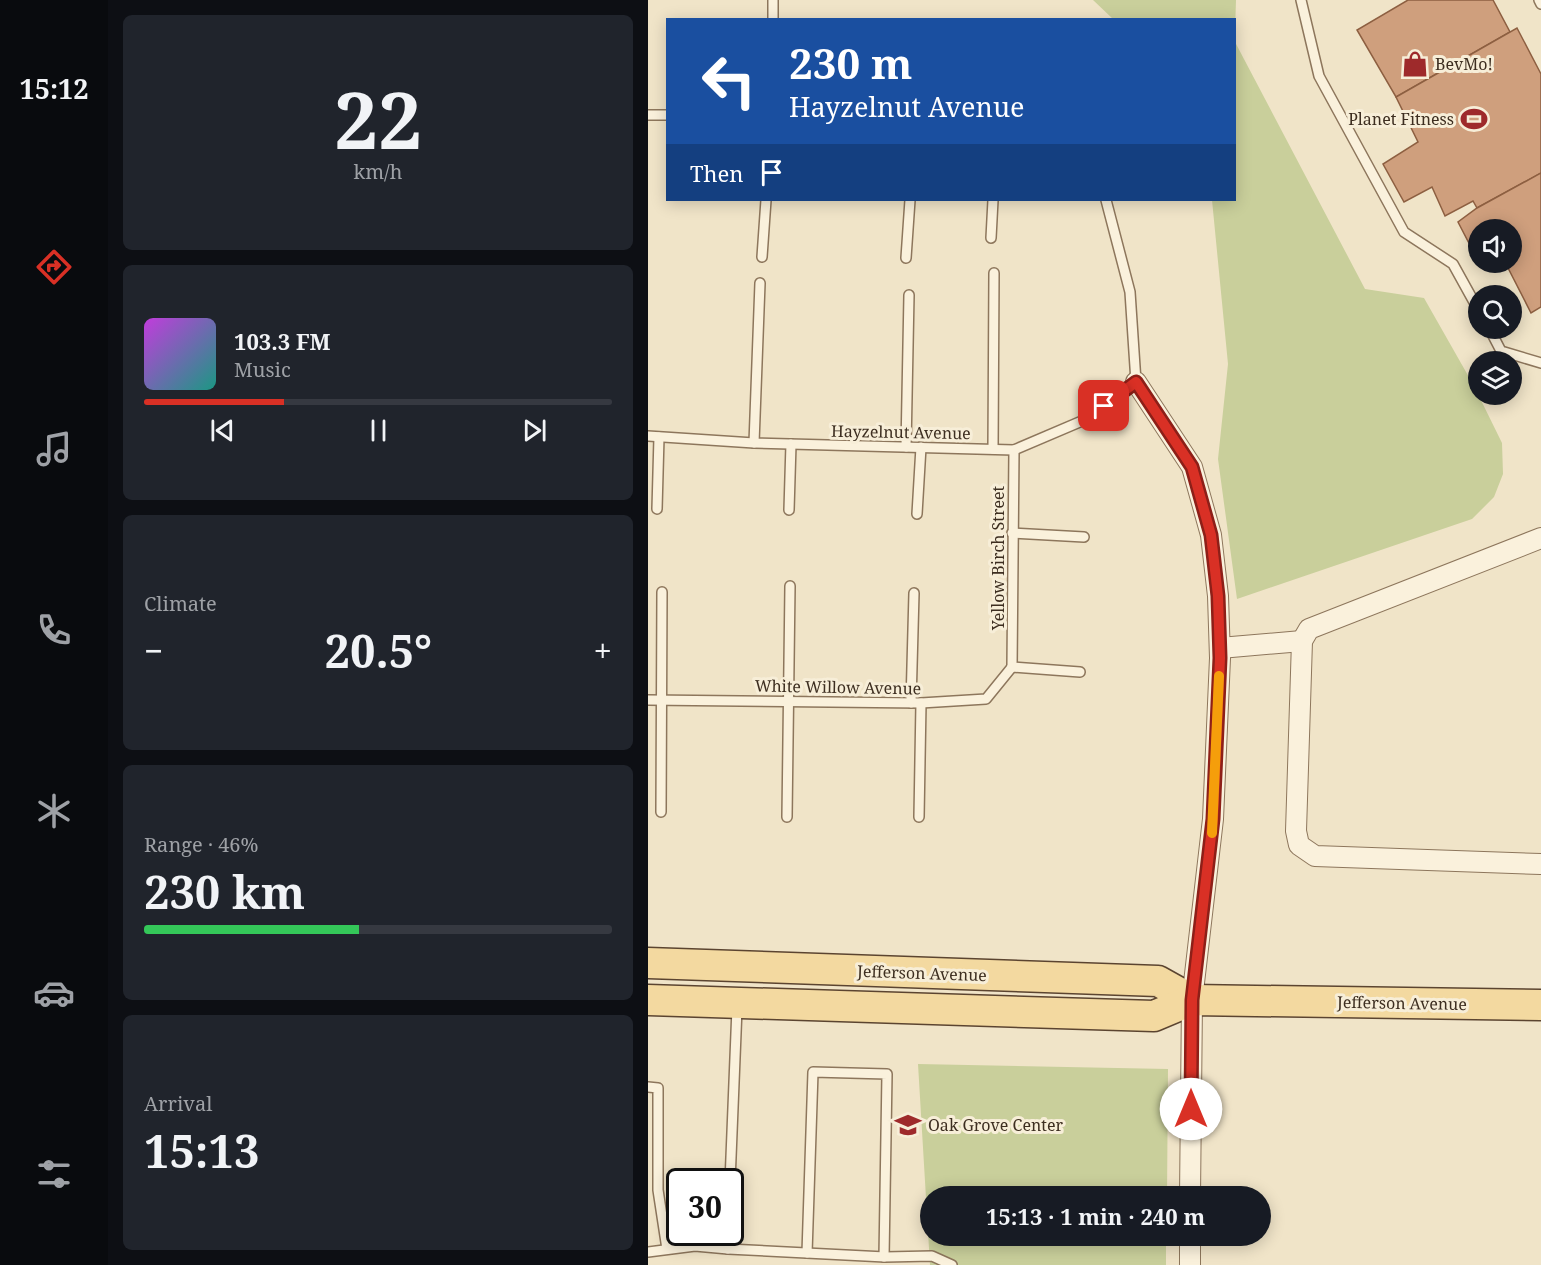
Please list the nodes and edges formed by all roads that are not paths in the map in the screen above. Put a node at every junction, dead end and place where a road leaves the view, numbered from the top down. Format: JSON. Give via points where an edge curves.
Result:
{"nodes":[{"id":1,"x":773,"y":0,"type":"edge"},
{"id":2,"x":1301,"y":0,"type":"edge"},
{"id":3,"x":773,"y":18,"type":"edge"},
{"id":4,"x":648,"y":115,"type":"edge"},
{"id":5,"x":666,"y":115,"type":"edge"},
{"id":6,"x":766,"y":201,"type":"edge"},
{"id":7,"x":910,"y":201,"type":"edge"},
{"id":8,"x":993,"y":201,"type":"edge"},
{"id":9,"x":1106,"y":201,"type":"edge"},
{"id":10,"x":991,"y":238,"type":"dead end"},
{"id":11,"x":762,"y":257,"type":"dead end"},
{"id":12,"x":906,"y":258,"type":"dead end"},
{"id":13,"x":994,"y":273,"type":"dead end"},
{"id":14,"x":760,"y":283,"type":"dead end"},
{"id":15,"x":1468,"y":291,"type":"edge"},
{"id":16,"x":909,"y":295,"type":"dead end"},
{"id":17,"x":1495,"y":339,"type":"edge"},
{"id":18,"x":1541,"y":363,"type":"edge"},
{"id":19,"x":1136,"y":382,"type":"junction"},
{"id":20,"x":648,"y":436,"type":"edge"},
{"id":21,"x":659,"y":437,"type":"junction"},
{"id":22,"x":754,"y":443,"type":"junction"},
{"id":23,"x":791,"y":444,"type":"junction"},
{"id":24,"x":906,"y":447,"type":"junction"},
{"id":25,"x":921,"y":447,"type":"junction"},
{"id":26,"x":993,"y":449,"type":"junction"},
{"id":27,"x":1014,"y":450,"type":"junction"},
{"id":28,"x":657,"y":509,"type":"dead end"},
{"id":29,"x":789,"y":510,"type":"dead end"},
{"id":30,"x":917,"y":514,"type":"dead end"},
{"id":31,"x":1012,"y":533,"type":"junction"},
{"id":32,"x":1084,"y":537,"type":"dead end"},
{"id":33,"x":1541,"y":538,"type":"edge"},
{"id":34,"x":790,"y":586,"type":"dead end"},
{"id":35,"x":662,"y":592,"type":"dead end"},
{"id":36,"x":914,"y":593,"type":"dead end"},
{"id":37,"x":1302,"y":641,"type":"junction"},
{"id":38,"x":1220,"y":648,"type":"junction"},
{"id":39,"x":1012,"y":667,"type":"junction"},
{"id":40,"x":1080,"y":672,"type":"dead end"},
{"id":41,"x":648,"y":700,"type":"edge"},
{"id":42,"x":661,"y":701,"type":"junction"},
{"id":43,"x":788,"y":701,"type":"junction"},
{"id":44,"x":916,"y":703,"type":"junction"},
{"id":45,"x":661,"y":812,"type":"dead end"},
{"id":46,"x":787,"y":817,"type":"dead end"},
{"id":47,"x":919,"y":817,"type":"dead end"},
{"id":48,"x":1541,"y":864,"type":"edge"},
{"id":49,"x":648,"y":963,"type":"edge"},
{"id":50,"x":648,"y":1000,"type":"edge"},
{"id":51,"x":1192,"y":1000,"type":"junction"},
{"id":52,"x":737,"y":1003,"type":"junction"},
{"id":53,"x":1541,"y":1005,"type":"edge"},
{"id":54,"x":648,"y":1087,"type":"edge"},
{"id":55,"x":731,"y":1168,"type":"edge"},
{"id":56,"x":1190,"y":1186,"type":"edge"},
{"id":57,"x":1190,"y":1246,"type":"edge"},
{"id":58,"x":728,"y":1249,"type":"joint"},
{"id":59,"x":667,"y":1250,"type":"junction"},
{"id":60,"x":648,"y":1252,"type":"edge"},
{"id":61,"x":807,"y":1253,"type":"junction"},
{"id":62,"x":881,"y":1260,"type":"edge"},
{"id":63,"x":952,"y":1265,"type":"edge"},
{"id":64,"x":1190,"y":1265,"type":"edge"}],
"edges":[{"from":1,"to":3,"type":"lane"},
{"from":2,"to":15,"type":"lane","via":[[1319,76],[1404,232],[1453,264]]},
{"from":4,"to":5,"type":"lane"},
{"from":6,"to":11,"type":"lane"},
{"from":7,"to":12,"type":"lane"},
{"from":8,"to":10,"type":"lane"},
{"from":9,"to":19,"type":"lane","via":[[1130,292]]},
{"from":13,"to":26,"type":"lane"},
{"from":14,"to":22,"type":"lane"},
{"from":16,"to":24,"type":"lane"},
{"from":17,"to":18,"type":"lane","via":[[1501,351]]},
{"from":19,"to":27,"type":"lane","name":"Hayzelnut Avenue","via":[[1089,418]]},
{"from":19,"to":38,"type":"street","via":[[1192,467],[1211,535]]},
{"from":20,"to":21,"type":"lane","name":"Hayzelnut Avenue"},
{"from":21,"to":22,"type":"lane","name":"Hayzelnut Avenue"},
{"from":21,"to":28,"type":"lane"},
{"from":22,"to":23,"type":"lane","name":"Hayzelnut Avenue"},
{"from":23,"to":24,"type":"lane","name":"Hayzelnut Avenue"},
{"from":23,"to":29,"type":"lane"},
{"from":24,"to":25,"type":"lane","name":"Hayzelnut Avenue"},
{"from":25,"to":26,"type":"lane","name":"Hayzelnut Avenue"},
{"from":25,"to":30,"type":"lane"},
{"from":26,"to":27,"type":"lane","name":"Hayzelnut Avenue"},
{"from":27,"to":31,"type":"lane","name":"Yellow Birch Street"},
{"from":31,"to":32,"type":"lane"},
{"from":31,"to":39,"type":"lane","name":"Yellow Birch Street"},
{"from":33,"to":37,"type":"street","via":[[1310,629]]},
{"from":34,"to":43,"type":"lane"},
{"from":35,"to":42,"type":"lane"},
{"from":36,"to":44,"type":"lane"},
{"from":37,"to":38,"type":"street"},
{"from":37,"to":48,"type":"street","via":[[1296,831],[1299,845],[1315,856]]},
{"from":38,"to":51,"type":"street","via":[[1213,819]]},
{"from":39,"to":40,"type":"lane"},
{"from":39,"to":44,"type":"lane","name":"White Willow Avenue","via":[[986,699]]},
{"from":41,"to":42,"type":"lane","name":"White Willow Avenue"},
{"from":42,"to":43,"type":"lane","name":"White Willow Avenue"},
{"from":42,"to":45,"type":"lane"},
{"from":43,"to":44,"type":"lane","name":"White Willow Avenue"},
{"from":43,"to":46,"type":"lane"},
{"from":44,"to":47,"type":"lane"},
{"from":49,"to":51,"type":"main road","name":"Jefferson Avenue","via":[[1158,981]]},
{"from":50,"to":52,"type":"main road","name":"Jefferson Avenue"},
{"from":51,"to":52,"type":"main road","name":"Jefferson Avenue","via":[[1154,1016]]},
{"from":51,"to":53,"type":"main road","name":"Jefferson Avenue"},
{"from":51,"to":56,"type":"street"},
{"from":52,"to":55,"type":"lane"},
{"from":54,"to":59,"type":"lane","via":[[658,1088],[658,1190]]},
{"from":57,"to":64,"type":"street"},
{"from":58,"to":59,"type":"lane","via":[[695,1246]]},
{"from":58,"to":61,"type":"lane"},
{"from":59,"to":60,"type":"lane"},
{"from":61,"to":62,"type":"lane"},
{"from":61,"to":62,"type":"lane","via":[[813,1072],[887,1074]]},
{"from":62,"to":63,"type":"lane","via":[[932,1256]]}]}
